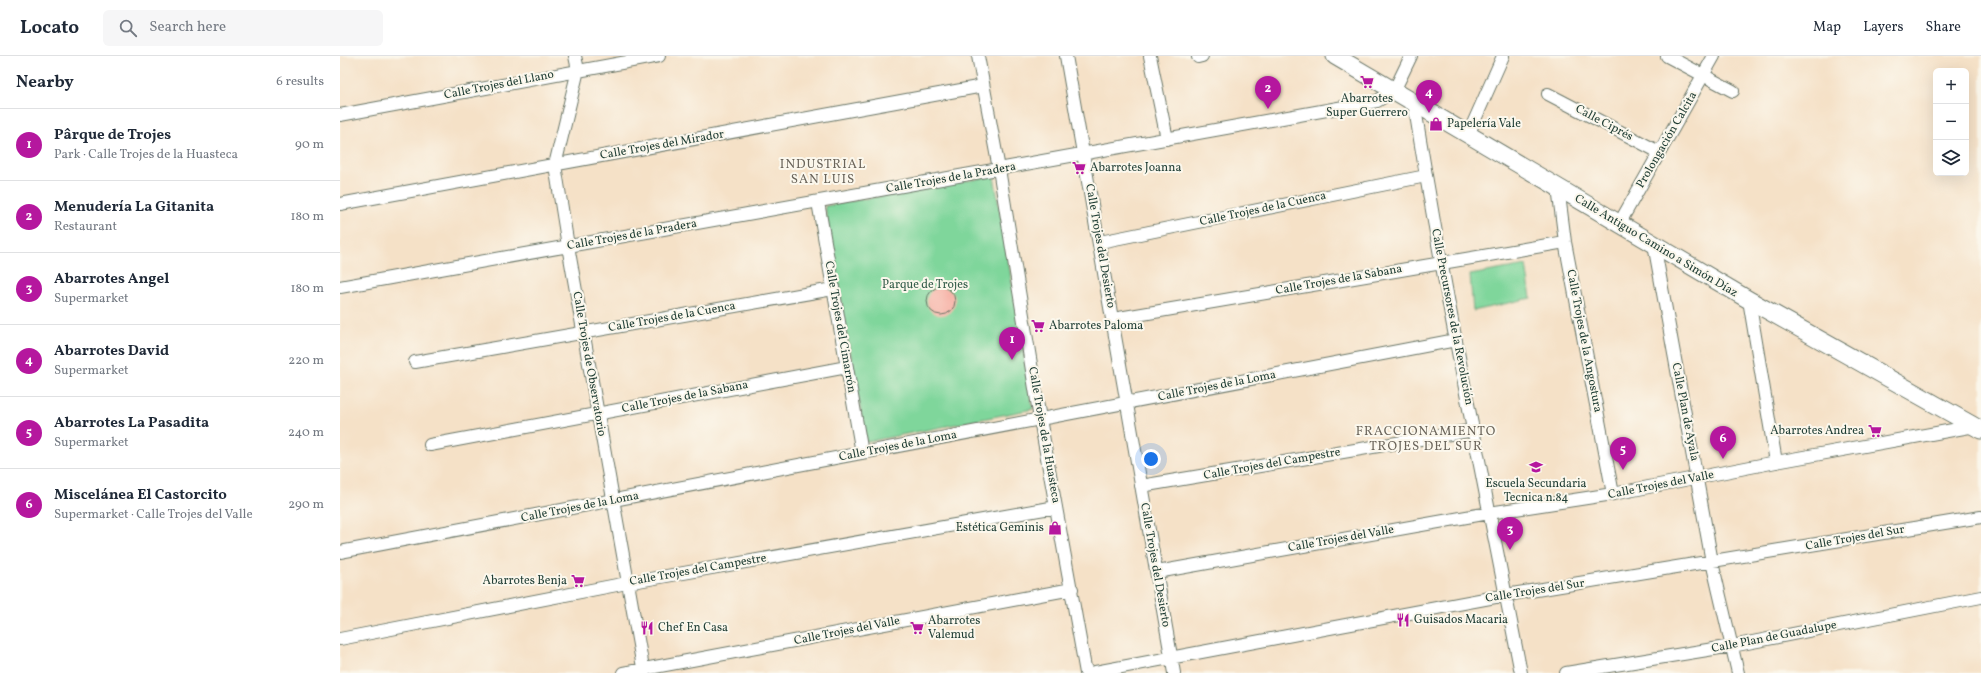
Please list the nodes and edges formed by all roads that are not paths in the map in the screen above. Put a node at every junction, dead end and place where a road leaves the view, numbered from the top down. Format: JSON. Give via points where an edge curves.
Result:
{"nodes":[{"id":1,"x":576,"y":56,"type":"edge"},
{"id":2,"x":659,"y":56,"type":"edge"},
{"id":3,"x":978,"y":56,"type":"edge"},
{"id":4,"x":1066,"y":56,"type":"edge"},
{"id":5,"x":1150,"y":56,"type":"edge"},
{"id":6,"x":1335,"y":56,"type":"edge"},
{"id":7,"x":1411,"y":56,"type":"edge"},
{"id":8,"x":1503,"y":56,"type":"edge"},
{"id":9,"x":1667,"y":56,"type":"edge"},
{"id":10,"x":1714,"y":56,"type":"edge"},
{"id":11,"x":578,"y":70,"type":"junction"},
{"id":12,"x":1704,"y":74,"type":"junction"},
{"id":13,"x":983,"y":86,"type":"junction"},
{"id":14,"x":1394,"y":91,"type":"junction"},
{"id":15,"x":1733,"y":91,"type":"dead end"},
{"id":16,"x":1548,"y":94,"type":"dead end"},
{"id":17,"x":1414,"y":102,"type":"junction"},
{"id":18,"x":340,"y":115,"type":"edge"},
{"id":19,"x":1468,"y":135,"type":"junction"},
{"id":20,"x":1167,"y":139,"type":"junction"},
{"id":21,"x":1659,"y":152,"type":"junction"},
{"id":22,"x":1084,"y":154,"type":"junction"},
{"id":23,"x":555,"y":165,"type":"junction"},
{"id":24,"x":999,"y":169,"type":"junction"},
{"id":25,"x":1426,"y":176,"type":"junction"},
{"id":26,"x":1558,"y":187,"type":"junction"},
{"id":27,"x":818,"y":202,"type":"junction"},
{"id":28,"x":340,"y":204,"type":"edge"},
{"id":29,"x":1619,"y":224,"type":"junction"},
{"id":30,"x":1100,"y":242,"type":"junction"},
{"id":31,"x":1565,"y":242,"type":"junction"},
{"id":32,"x":1654,"y":244,"type":"junction"},
{"id":33,"x":568,"y":246,"type":"junction"},
{"id":34,"x":1442,"y":263,"type":"junction"},
{"id":35,"x":340,"y":287,"type":"edge"},
{"id":36,"x":834,"y":289,"type":"junction"},
{"id":37,"x":1749,"y":300,"type":"junction"},
{"id":38,"x":1113,"y":319,"type":"junction"},
{"id":39,"x":584,"y":332,"type":"junction"},
{"id":40,"x":1456,"y":340,"type":"junction"},
{"id":41,"x":415,"y":362,"type":"dead end"},
{"id":42,"x":847,"y":367,"type":"junction"},
{"id":43,"x":1126,"y":403,"type":"junction"},
{"id":44,"x":598,"y":413,"type":"junction"},
{"id":45,"x":1040,"y":419,"type":"junction"},
{"id":46,"x":1978,"y":428,"type":"edge"},
{"id":47,"x":1474,"y":430,"type":"junction"},
{"id":48,"x":430,"y":445,"type":"dead end"},
{"id":49,"x":862,"y":453,"type":"junction"},
{"id":50,"x":1776,"y":462,"type":"junction"},
{"id":51,"x":1698,"y":478,"type":"junction"},
{"id":52,"x":1141,"y":486,"type":"junction"},
{"id":53,"x":1613,"y":494,"type":"junction"},
{"id":54,"x":613,"y":500,"type":"junction"},
{"id":55,"x":1056,"y":507,"type":"junction"},
{"id":56,"x":1490,"y":513,"type":"junction"},
{"id":57,"x":1981,"y":517,"type":"edge"},
{"id":58,"x":340,"y":552,"type":"edge"},
{"id":59,"x":1712,"y":562,"type":"junction"},
{"id":60,"x":1157,"y":572,"type":"junction"},
{"id":61,"x":627,"y":583,"type":"junction"},
{"id":62,"x":1072,"y":589,"type":"junction"},
{"id":63,"x":1506,"y":595,"type":"junction"},
{"id":64,"x":1981,"y":597,"type":"edge"},
{"id":65,"x":340,"y":639,"type":"edge"},
{"id":66,"x":1732,"y":646,"type":"junction"},
{"id":67,"x":1171,"y":657,"type":"junction"},
{"id":68,"x":643,"y":671,"type":"edge"},
{"id":69,"x":623,"y":673,"type":"edge"},
{"id":70,"x":1086,"y":673,"type":"edge"},
{"id":71,"x":1090,"y":673,"type":"edge"},
{"id":72,"x":1174,"y":673,"type":"edge"},
{"id":73,"x":1521,"y":673,"type":"edge"},
{"id":74,"x":1566,"y":673,"type":"edge"},
{"id":75,"x":1738,"y":673,"type":"edge"}],
"edges":[{"from":1,"to":11,"type":"street","name":"Calle Trojes de Observatorio"},
{"from":2,"to":11,"type":"street","name":"Calle Trojes del Llano"},
{"from":3,"to":13,"type":"street","name":"Calle Trojes de la Huasteca"},
{"from":4,"to":22,"type":"street","name":"Calle Trojes del Desierto"},
{"from":5,"to":20,"type":"street"},
{"from":6,"to":14,"type":"main road","name":"Calle Antiguo Camino a Simón Díaz"},
{"from":7,"to":14,"type":"street"},
{"from":8,"to":19,"type":"street"},
{"from":9,"to":12,"type":"street"},
{"from":10,"to":12,"type":"street","name":"Prolongación Calcita"},
{"from":11,"to":18,"type":"street","name":"Calle Trojes del Llano"},
{"from":11,"to":23,"type":"street","name":"Calle Trojes de Observatorio"},
{"from":12,"to":15,"type":"street"},
{"from":12,"to":21,"type":"street","name":"Prolongación Calcita"},
{"from":13,"to":23,"type":"street","name":"Calle Trojes del Mirador"},
{"from":13,"to":24,"type":"street","name":"Calle Trojes de la Huasteca"},
{"from":14,"to":17,"type":"main road","name":"Calle Antiguo Camino a Simón Díaz"},
{"from":14,"to":20,"type":"street","name":"Calle Trojes de la Pradera","via":[[1377,101]]},
{"from":16,"to":21,"type":"street","name":"Calle Ciprés"},
{"from":17,"to":19,"type":"main road","name":"Calle Antiguo Camino a Simón Díaz"},
{"from":17,"to":25,"type":"street","name":"Calle Precursores de la Revolución"},
{"from":19,"to":26,"type":"main road","name":"Calle Antiguo Camino a Simón Díaz"},
{"from":20,"to":22,"type":"street","name":"Calle Trojes de la Pradera"},
{"from":21,"to":29,"type":"street","name":"Prolongación Calcita"},
{"from":22,"to":24,"type":"street","name":"Calle Trojes de la Pradera"},
{"from":22,"to":30,"type":"street","name":"Calle Trojes del Desierto"},
{"from":23,"to":28,"type":"street","name":"Calle Trojes del Mirador"},
{"from":23,"to":33,"type":"street","name":"Calle Trojes de Observatorio"},
{"from":24,"to":27,"type":"street","name":"Calle Trojes de la Pradera"},
{"from":24,"to":45,"type":"street","name":"Calle Trojes de la Huasteca"},
{"from":25,"to":30,"type":"street","name":"Calle Trojes de la Cuenca"},
{"from":25,"to":34,"type":"street","name":"Calle Precursores de la Revolución"},
{"from":26,"to":29,"type":"main road","name":"Calle Antiguo Camino a Simón Díaz"},
{"from":26,"to":31,"type":"street","name":"Calle Trojes de la Angostura"},
{"from":27,"to":33,"type":"street","name":"Calle Trojes de la Pradera"},
{"from":27,"to":36,"type":"street","name":"Calle Trojes del Cimarrón"},
{"from":29,"to":32,"type":"main road","name":"Calle Antiguo Camino a Simón Díaz"},
{"from":30,"to":38,"type":"street","name":"Calle Trojes del Desierto"},
{"from":31,"to":34,"type":"street","name":"Calle Trojes de la Sabana"},
{"from":31,"to":53,"type":"street","name":"Calle Trojes de la Angostura"},
{"from":32,"to":37,"type":"main road","name":"Calle Antiguo Camino a Simón Díaz"},
{"from":32,"to":51,"type":"street","name":"Calle Plan de Ayala"},
{"from":33,"to":35,"type":"street","name":"Calle Trojes de la Pradera"},
{"from":33,"to":39,"type":"street","name":"Calle Trojes de Observatorio"},
{"from":34,"to":38,"type":"street","name":"Calle Trojes de la Sabana"},
{"from":34,"to":40,"type":"street","name":"Calle Precursores de la Revolución"},
{"from":36,"to":39,"type":"street","name":"Calle Trojes de la Cuenca"},
{"from":36,"to":42,"type":"street","name":"Calle Trojes del Cimarrón"},
{"from":37,"to":46,"type":"main road","name":"Calle Antiguo Camino a Simón Díaz"},
{"from":37,"to":50,"type":"street"},
{"from":38,"to":43,"type":"street","name":"Calle Trojes del Desierto"},
{"from":39,"to":41,"type":"street","name":"Calle Trojes de la Cuenca"},
{"from":39,"to":44,"type":"street","name":"Calle Trojes de Observatorio"},
{"from":40,"to":43,"type":"street","name":"Calle Trojes de la Loma"},
{"from":40,"to":47,"type":"street","name":"Calle Precursores de la Revolución"},
{"from":42,"to":44,"type":"street","name":"Calle Trojes de la Sabana"},
{"from":42,"to":49,"type":"street","name":"Calle Trojes del Cimarrón"},
{"from":43,"to":45,"type":"street","name":"Calle Trojes de la Loma"},
{"from":43,"to":52,"type":"street","name":"Calle Trojes del Desierto"},
{"from":44,"to":48,"type":"street","name":"Calle Trojes de la Sabana"},
{"from":44,"to":54,"type":"street","name":"Calle Trojes de Observatorio"},
{"from":45,"to":49,"type":"street","name":"Calle Trojes de la Loma"},
{"from":45,"to":55,"type":"street","name":"Calle Trojes de la Huasteca"},
{"from":46,"to":50,"type":"street","name":"Calle Trojes del Valle"},
{"from":47,"to":52,"type":"street","name":"Calle Trojes del Campestre"},
{"from":47,"to":56,"type":"street","name":"Calle Precursores de la Revolución"},
{"from":49,"to":54,"type":"street","name":"Calle Trojes de la Loma"},
{"from":50,"to":51,"type":"street","name":"Calle Trojes del Valle"},
{"from":51,"to":53,"type":"street","name":"Calle Trojes del Valle"},
{"from":51,"to":59,"type":"street","name":"Calle Plan de Ayala"},
{"from":52,"to":60,"type":"street","name":"Calle Trojes del Desierto"},
{"from":53,"to":56,"type":"street","name":"Calle Trojes del Valle"},
{"from":54,"to":58,"type":"street","name":"Calle Trojes de la Loma"},
{"from":54,"to":61,"type":"street","name":"Calle Trojes de Observatorio"},
{"from":55,"to":61,"type":"street","name":"Calle Trojes del Campestre"},
{"from":55,"to":62,"type":"street","name":"Calle Trojes de la Huasteca"},
{"from":56,"to":60,"type":"street","name":"Calle Trojes del Valle"},
{"from":56,"to":63,"type":"street","name":"Calle Precursores de la Revolución"},
{"from":57,"to":59,"type":"street","name":"Calle Trojes del Sur"},
{"from":59,"to":63,"type":"street","name":"Calle Trojes del Sur"},
{"from":59,"to":66,"type":"street","name":"Calle Plan de Ayala"},
{"from":60,"to":67,"type":"street","name":"Calle Trojes del Desierto"},
{"from":61,"to":65,"type":"street","name":"Calle Trojes del Campestre"},
{"from":61,"to":68,"type":"street","name":"Calle Trojes de Observatorio"},
{"from":62,"to":68,"type":"street","name":"Calle Trojes del Valle"},
{"from":62,"to":70,"type":"street","name":"Calle Trojes de la Huasteca"},
{"from":63,"to":67,"type":"street","name":"Calle Trojes del Sur"},
{"from":63,"to":73,"type":"street","name":"Calle Precursores de la Revolución"},
{"from":64,"to":66,"type":"street","name":"Calle Plan de Guadalupe"},
{"from":66,"to":74,"type":"street","name":"Calle Plan de Guadalupe"},
{"from":66,"to":75,"type":"street","name":"Calle Plan de Ayala"},
{"from":67,"to":71,"type":"street","name":"Calle Trojes del Sur"},
{"from":67,"to":72,"type":"street","name":"Calle Trojes del Desierto"},
{"from":68,"to":69,"type":"street","name":"Calle Trojes del Valle"}]}
